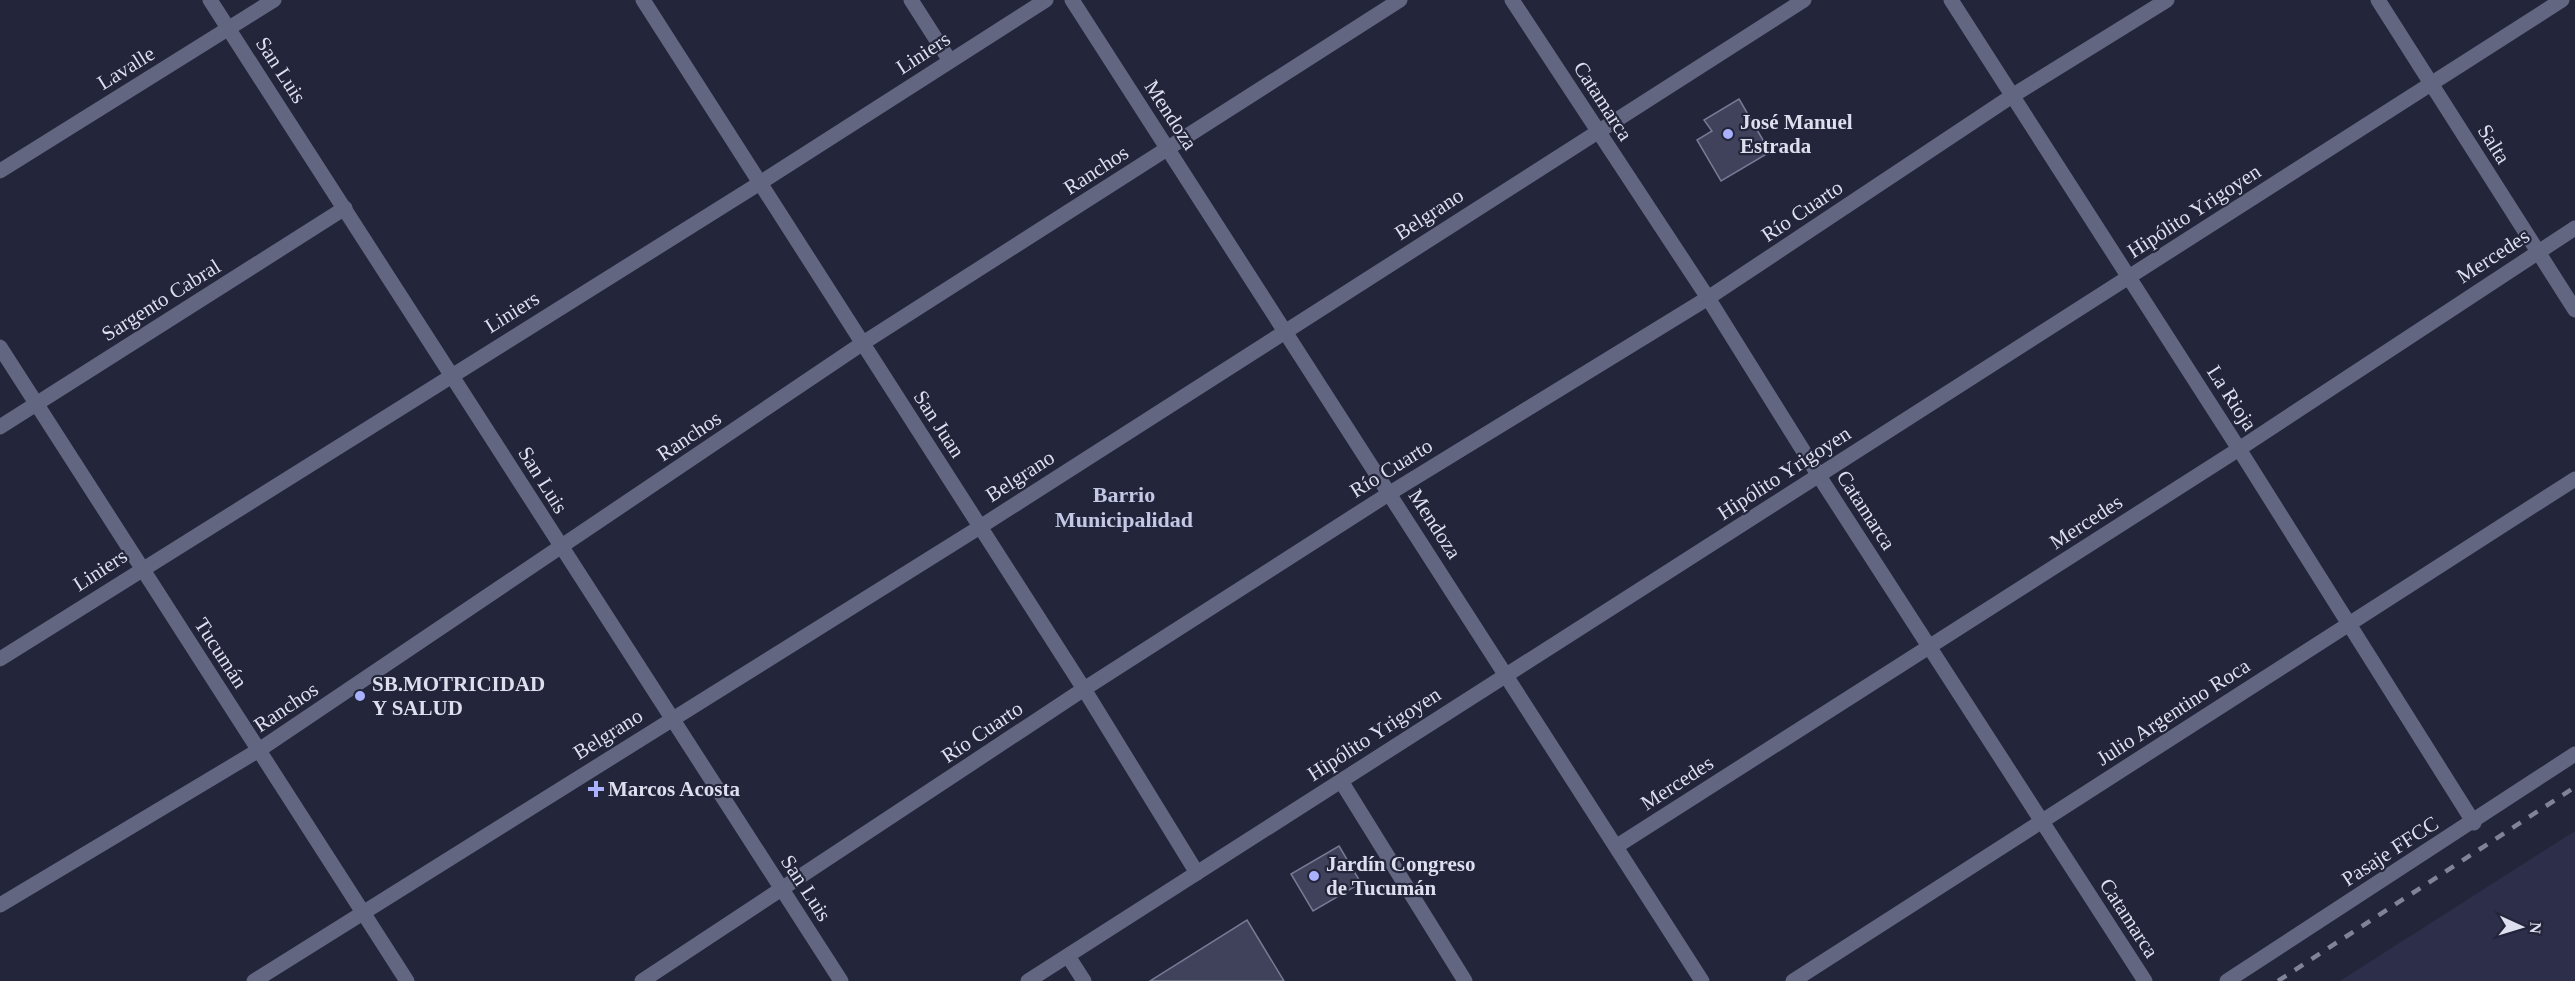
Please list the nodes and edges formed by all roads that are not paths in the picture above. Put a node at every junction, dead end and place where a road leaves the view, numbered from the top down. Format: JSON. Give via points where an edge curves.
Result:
{"nodes":[{"id":1,"x":210,"y":0,"type":"edge"},
{"id":2,"x":274,"y":0,"type":"edge"},
{"id":3,"x":643,"y":0,"type":"edge"},
{"id":4,"x":911,"y":0,"type":"edge"},
{"id":5,"x":1046,"y":0,"type":"edge"},
{"id":6,"x":1072,"y":0,"type":"edge"},
{"id":7,"x":1400,"y":0,"type":"edge"},
{"id":8,"x":1512,"y":0,"type":"edge"},
{"id":9,"x":1804,"y":0,"type":"edge"},
{"id":10,"x":1950,"y":0,"type":"edge"},
{"id":11,"x":2166,"y":0,"type":"edge"},
{"id":12,"x":2378,"y":0,"type":"edge"},
{"id":13,"x":2562,"y":0,"type":"edge"},
{"id":14,"x":229,"y":28,"type":"junction"},
{"id":15,"x":950,"y":61,"type":"junction"},
{"id":16,"x":2431,"y":84,"type":"junction"},
{"id":17,"x":2012,"y":96,"type":"junction"},
{"id":18,"x":1597,"y":132,"type":"junction"},
{"id":19,"x":1168,"y":148,"type":"junction"},
{"id":20,"x":0,"y":171,"type":"edge"},
{"id":21,"x":760,"y":183,"type":"junction"},
{"id":22,"x":345,"y":208,"type":"junction"},
{"id":23,"x":2575,"y":228,"type":"edge"},
{"id":24,"x":2537,"y":251,"type":"junction"},
{"id":25,"x":2129,"y":278,"type":"junction"},
{"id":26,"x":1708,"y":298,"type":"junction"},
{"id":27,"x":2575,"y":310,"type":"edge"},
{"id":28,"x":1286,"y":331,"type":"junction"},
{"id":29,"x":863,"y":343,"type":"junction"},
{"id":30,"x":0,"y":347,"type":"edge"},
{"id":31,"x":452,"y":375,"type":"junction"},
{"id":32,"x":36,"y":404,"type":"junction"},
{"id":33,"x":0,"y":427,"type":"edge"},
{"id":34,"x":2239,"y":449,"type":"junction"},
{"id":35,"x":1819,"y":476,"type":"junction"},
{"id":36,"x":2575,"y":478,"type":"edge"},
{"id":37,"x":1390,"y":493,"type":"junction"},
{"id":38,"x":980,"y":527,"type":"junction"},
{"id":39,"x":562,"y":549,"type":"junction"},
{"id":40,"x":142,"y":568,"type":"junction"},
{"id":41,"x":2348,"y":624,"type":"junction"},
{"id":42,"x":1929,"y":647,"type":"junction"},
{"id":43,"x":0,"y":659,"type":"edge"},
{"id":44,"x":1507,"y":675,"type":"junction"},
{"id":45,"x":1084,"y":689,"type":"junction"},
{"id":46,"x":673,"y":718,"type":"junction"},
{"id":47,"x":259,"y":750,"type":"junction"},
{"id":48,"x":2575,"y":754,"type":"edge"},
{"id":49,"x":1341,"y":781,"type":"junction"},
{"id":50,"x":2041,"y":823,"type":"junction"},
{"id":51,"x":2474,"y":823,"type":"junction"},
{"id":52,"x":1617,"y":846,"type":"junction"},
{"id":53,"x":1197,"y":873,"type":"junction"},
{"id":54,"x":782,"y":890,"type":"junction"},
{"id":55,"x":0,"y":905,"type":"edge"},
{"id":56,"x":362,"y":912,"type":"junction"},
{"id":57,"x":1068,"y":956,"type":"junction"},
{"id":58,"x":254,"y":981,"type":"edge"},
{"id":59,"x":407,"y":981,"type":"edge"},
{"id":60,"x":642,"y":981,"type":"edge"},
{"id":61,"x":841,"y":981,"type":"edge"},
{"id":62,"x":1028,"y":981,"type":"edge"},
{"id":63,"x":1084,"y":981,"type":"edge"},
{"id":64,"x":1466,"y":981,"type":"edge"},
{"id":65,"x":1702,"y":981,"type":"edge"},
{"id":66,"x":1793,"y":981,"type":"edge"},
{"id":67,"x":2145,"y":981,"type":"edge"},
{"id":68,"x":2227,"y":981,"type":"edge"}],
"edges":[{"from":1,"to":14,"type":"street","name":"San Luis"},
{"from":2,"to":14,"type":"street","name":"Lavalle"},
{"from":3,"to":21,"type":"street","name":"San Juan"},
{"from":4,"to":15,"type":"street"},
{"from":5,"to":15,"type":"street","name":"Liniers"},
{"from":6,"to":19,"type":"street","name":"Mendoza"},
{"from":7,"to":19,"type":"street","name":"Ranchos"},
{"from":8,"to":18,"type":"street","name":"Catamarca"},
{"from":9,"to":18,"type":"street","name":"Belgrano"},
{"from":10,"to":17,"type":"street","name":"La Rioja"},
{"from":11,"to":17,"type":"street","name":"Río Cuarto"},
{"from":12,"to":16,"type":"street","name":"Salta"},
{"from":13,"to":16,"type":"street","name":"Hipólito Yrigoyen"},
{"from":14,"to":20,"type":"street","name":"Lavalle"},
{"from":14,"to":22,"type":"street","name":"San Luis"},
{"from":15,"to":21,"type":"street","name":"Liniers"},
{"from":16,"to":24,"type":"street","name":"Salta"},
{"from":16,"to":25,"type":"street","name":"Hipólito Yrigoyen"},
{"from":17,"to":25,"type":"street","name":"La Rioja"},
{"from":17,"to":26,"type":"street","name":"Río Cuarto"},
{"from":18,"to":26,"type":"street","name":"Catamarca"},
{"from":18,"to":28,"type":"street","name":"Belgrano"},
{"from":19,"to":28,"type":"street","name":"Mendoza"},
{"from":19,"to":29,"type":"street","name":"Ranchos"},
{"from":21,"to":29,"type":"street","name":"San Juan"},
{"from":21,"to":31,"type":"street","name":"Liniers"},
{"from":22,"to":31,"type":"street","name":"San Luis"},
{"from":22,"to":32,"type":"street","name":"Sargento Cabral"},
{"from":23,"to":24,"type":"street","name":"Mercedes"},
{"from":24,"to":27,"type":"street","name":"Salta"},
{"from":24,"to":34,"type":"street","name":"Mercedes"},
{"from":25,"to":34,"type":"street","name":"La Rioja"},
{"from":25,"to":35,"type":"street","name":"Hipólito Yrigoyen"},
{"from":26,"to":35,"type":"street","name":"Catamarca"},
{"from":26,"to":37,"type":"street","name":"Río Cuarto"},
{"from":28,"to":37,"type":"street","name":"Mendoza"},
{"from":28,"to":38,"type":"street","name":"Belgrano"},
{"from":29,"to":38,"type":"street","name":"San Juan"},
{"from":29,"to":39,"type":"street","name":"Ranchos"},
{"from":30,"to":32,"type":"street","name":"Tucumán"},
{"from":31,"to":39,"type":"street","name":"San Luis"},
{"from":31,"to":40,"type":"street","name":"Liniers"},
{"from":32,"to":33,"type":"street","name":"Sargento Cabral"},
{"from":32,"to":40,"type":"street","name":"Tucumán"},
{"from":34,"to":41,"type":"street","name":"La Rioja"},
{"from":34,"to":42,"type":"street","name":"Mercedes"},
{"from":35,"to":42,"type":"street","name":"Catamarca"},
{"from":35,"to":44,"type":"street","name":"Hipólito Yrigoyen"},
{"from":36,"to":41,"type":"street","name":"Julio Argentino Roca"},
{"from":37,"to":44,"type":"street","name":"Mendoza"},
{"from":37,"to":45,"type":"street","name":"Río Cuarto"},
{"from":38,"to":45,"type":"street","name":"San Juan"},
{"from":38,"to":46,"type":"street","name":"Belgrano"},
{"from":39,"to":46,"type":"street","name":"San Luis"},
{"from":39,"to":47,"type":"street","name":"Ranchos"},
{"from":40,"to":43,"type":"street","name":"Liniers"},
{"from":40,"to":47,"type":"street","name":"Tucumán"},
{"from":41,"to":50,"type":"street","name":"Julio Argentino Roca"},
{"from":41,"to":51,"type":"street","name":"La Rioja"},
{"from":42,"to":50,"type":"street","name":"Catamarca"},
{"from":42,"to":52,"type":"street","name":"Mercedes"},
{"from":44,"to":49,"type":"street","name":"Hipólito Yrigoyen"},
{"from":44,"to":52,"type":"street","name":"Mendoza"},
{"from":45,"to":53,"type":"street","name":"San Juan"},
{"from":45,"to":54,"type":"street","name":"Río Cuarto"},
{"from":46,"to":54,"type":"street","name":"San Luis"},
{"from":46,"to":56,"type":"street","name":"Belgrano"},
{"from":47,"to":55,"type":"street","name":"Ranchos"},
{"from":47,"to":56,"type":"street","name":"Tucumán"},
{"from":48,"to":51,"type":"street","name":"Pasaje FFCC"},
{"from":49,"to":53,"type":"street","name":"Hipólito Yrigoyen"},
{"from":49,"to":64,"type":"street"},
{"from":50,"to":66,"type":"street","name":"Julio Argentino Roca"},
{"from":50,"to":67,"type":"street","name":"Catamarca"},
{"from":51,"to":68,"type":"street","name":"Pasaje FFCC"},
{"from":52,"to":65,"type":"street","name":"Mendoza"},
{"from":53,"to":57,"type":"street","name":"Hipólito Yrigoyen"},
{"from":54,"to":60,"type":"street","name":"Río Cuarto"},
{"from":54,"to":61,"type":"street","name":"San Luis"},
{"from":56,"to":58,"type":"street","name":"Belgrano"},
{"from":56,"to":59,"type":"street","name":"Tucumán"},
{"from":57,"to":62,"type":"street","name":"Hipólito Yrigoyen"},
{"from":57,"to":63,"type":"street"}]}
